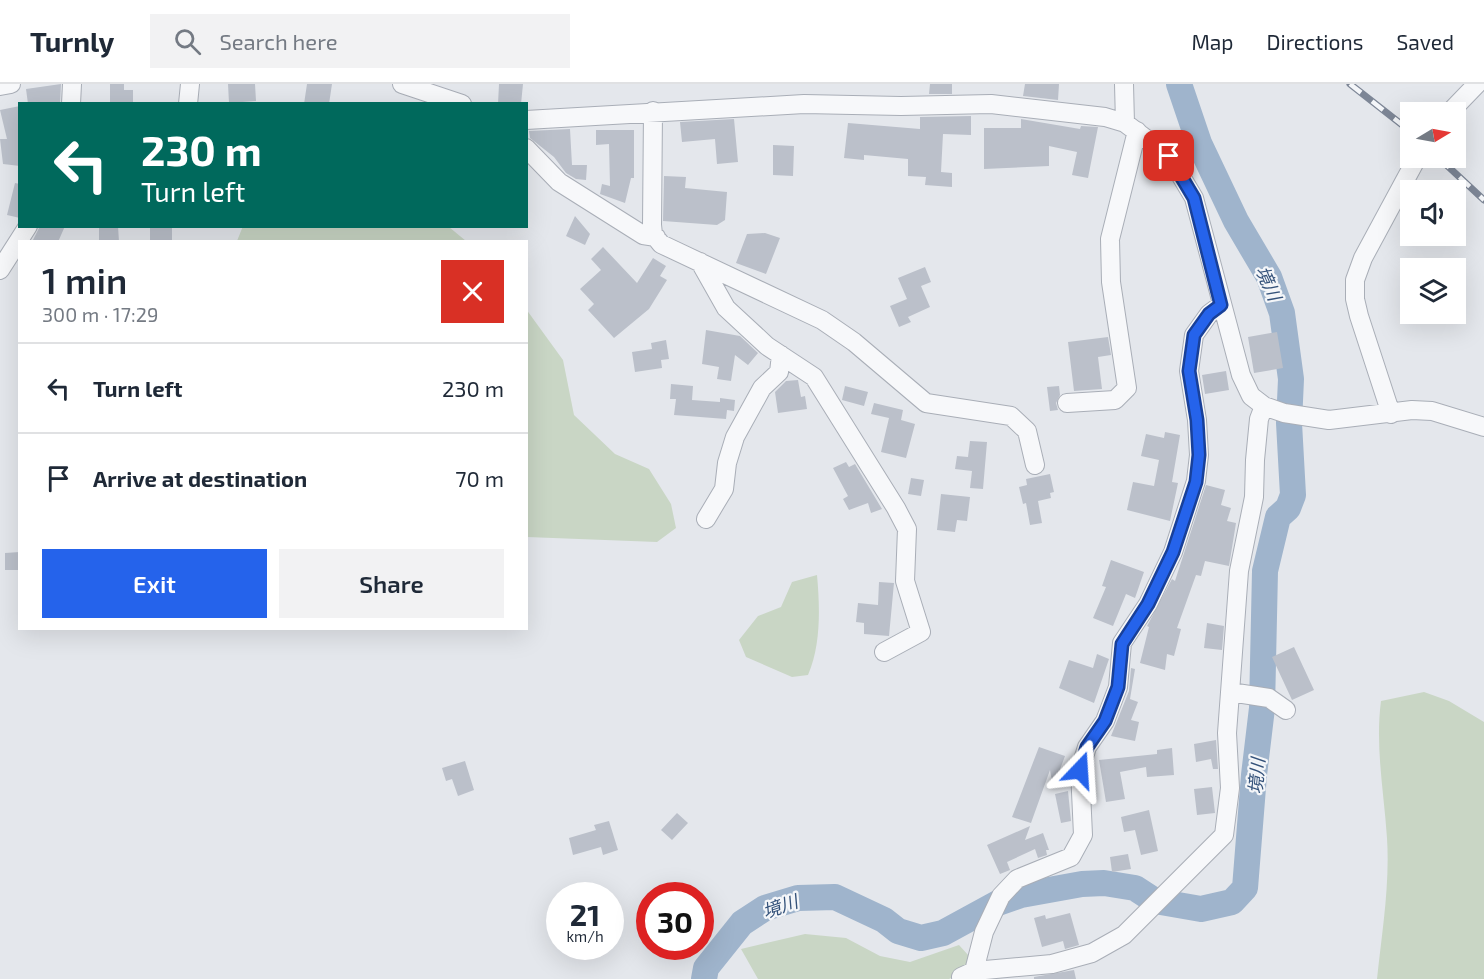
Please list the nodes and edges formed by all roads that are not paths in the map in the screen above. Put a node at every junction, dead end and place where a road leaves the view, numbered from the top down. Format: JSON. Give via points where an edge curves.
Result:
{"nodes":[{"id":1,"x":10,"y":84,"type":"edge"},
{"id":2,"x":72,"y":84,"type":"edge"},
{"id":3,"x":190,"y":84,"type":"edge"},
{"id":4,"x":402,"y":84,"type":"edge"},
{"id":5,"x":1124,"y":84,"type":"edge"},
{"id":6,"x":1477,"y":84,"type":"edge"},
{"id":7,"x":0,"y":86,"type":"edge"},
{"id":8,"x":71,"y":102,"type":"edge"},
{"id":9,"x":188,"y":102,"type":"edge"},
{"id":10,"x":456,"y":102,"type":"edge"},
{"id":11,"x":1460,"y":102,"type":"edge"},
{"id":12,"x":653,"y":111,"type":"junction"},
{"id":13,"x":528,"y":120,"type":"edge"},
{"id":14,"x":1131,"y":127,"type":"junction"},
{"id":15,"x":528,"y":150,"type":"edge"},
{"id":16,"x":1412,"y":168,"type":"edge"},
{"id":17,"x":656,"y":237,"type":"junction"},
{"id":18,"x":18,"y":242,"type":"edge"},
{"id":19,"x":700,"y":262,"type":"junction"},
{"id":20,"x":0,"y":270,"type":"edge"},
{"id":21,"x":1221,"y":305,"type":"junction"},
{"id":22,"x":781,"y":355,"type":"junction"},
{"id":23,"x":1067,"y":403,"type":"dead end"},
{"id":24,"x":1264,"y":406,"type":"junction"},
{"id":25,"x":1391,"y":414,"type":"junction"},
{"id":26,"x":1484,"y":427,"type":"edge"},
{"id":27,"x":1035,"y":465,"type":"dead end"},
{"id":28,"x":706,"y":519,"type":"dead end"},
{"id":29,"x":884,"y":652,"type":"dead end"},
{"id":30,"x":1230,"y":692,"type":"junction"},
{"id":31,"x":1286,"y":710,"type":"dead end"}],
"edges":[{"from":1,"to":7,"type":"street"},
{"from":2,"to":8,"type":"street"},
{"from":3,"to":9,"type":"street"},
{"from":4,"to":10,"type":"street"},
{"from":5,"to":14,"type":"street"},
{"from":6,"to":11,"type":"street"},
{"from":12,"to":13,"type":"street"},
{"from":12,"to":14,"type":"street","via":[[804,104],[991,104],[1105,117]]},
{"from":12,"to":17,"type":"street","via":[[652,225]]},
{"from":14,"to":21,"type":"street","via":[[1169,156],[1194,198]]},
{"from":14,"to":23,"type":"street","via":[[1110,239],[1111,282],[1127,388],[1115,400]]},
{"from":15,"to":17,"type":"street","via":[[559,182],[643,235]]},
{"from":16,"to":25,"type":"street","via":[[1355,280],[1359,316]]},
{"from":17,"to":19,"type":"street","via":[[661,244]]},
{"from":18,"to":20,"type":"street"},
{"from":19,"to":22,"type":"street","via":[[726,308]]},
{"from":19,"to":27,"type":"street","via":[[822,320],[926,403],[1011,416],[1027,431]]},
{"from":21,"to":24,"type":"street","via":[[1241,375],[1251,396]]},
{"from":21,"to":30,"type":"street","via":[[1194,335],[1189,371],[1197,420],[1196,482],[1173,552],[1148,604],[1122,644],[1118,687],[1105,721],[1087,747],[1080,770],[1083,835],[1071,857],[1017,879],[997,905],[968,974],[1052,964],[1092,953],[1124,935],[1224,835],[1230,788]]},
{"from":22,"to":28,"type":"street","via":[[779,372],[762,388],[735,436],[724,489]]},
{"from":22,"to":29,"type":"street","via":[[814,377],[907,529],[905,581],[921,632]]},
{"from":24,"to":25,"type":"street","via":[[1316,419]]},
{"from":24,"to":30,"type":"street","via":[[1259,419],[1254,497],[1239,571]]},
{"from":25,"to":26,"type":"street","via":[[1432,411]]},
{"from":30,"to":31,"type":"street","via":[[1263,697]]}]}
